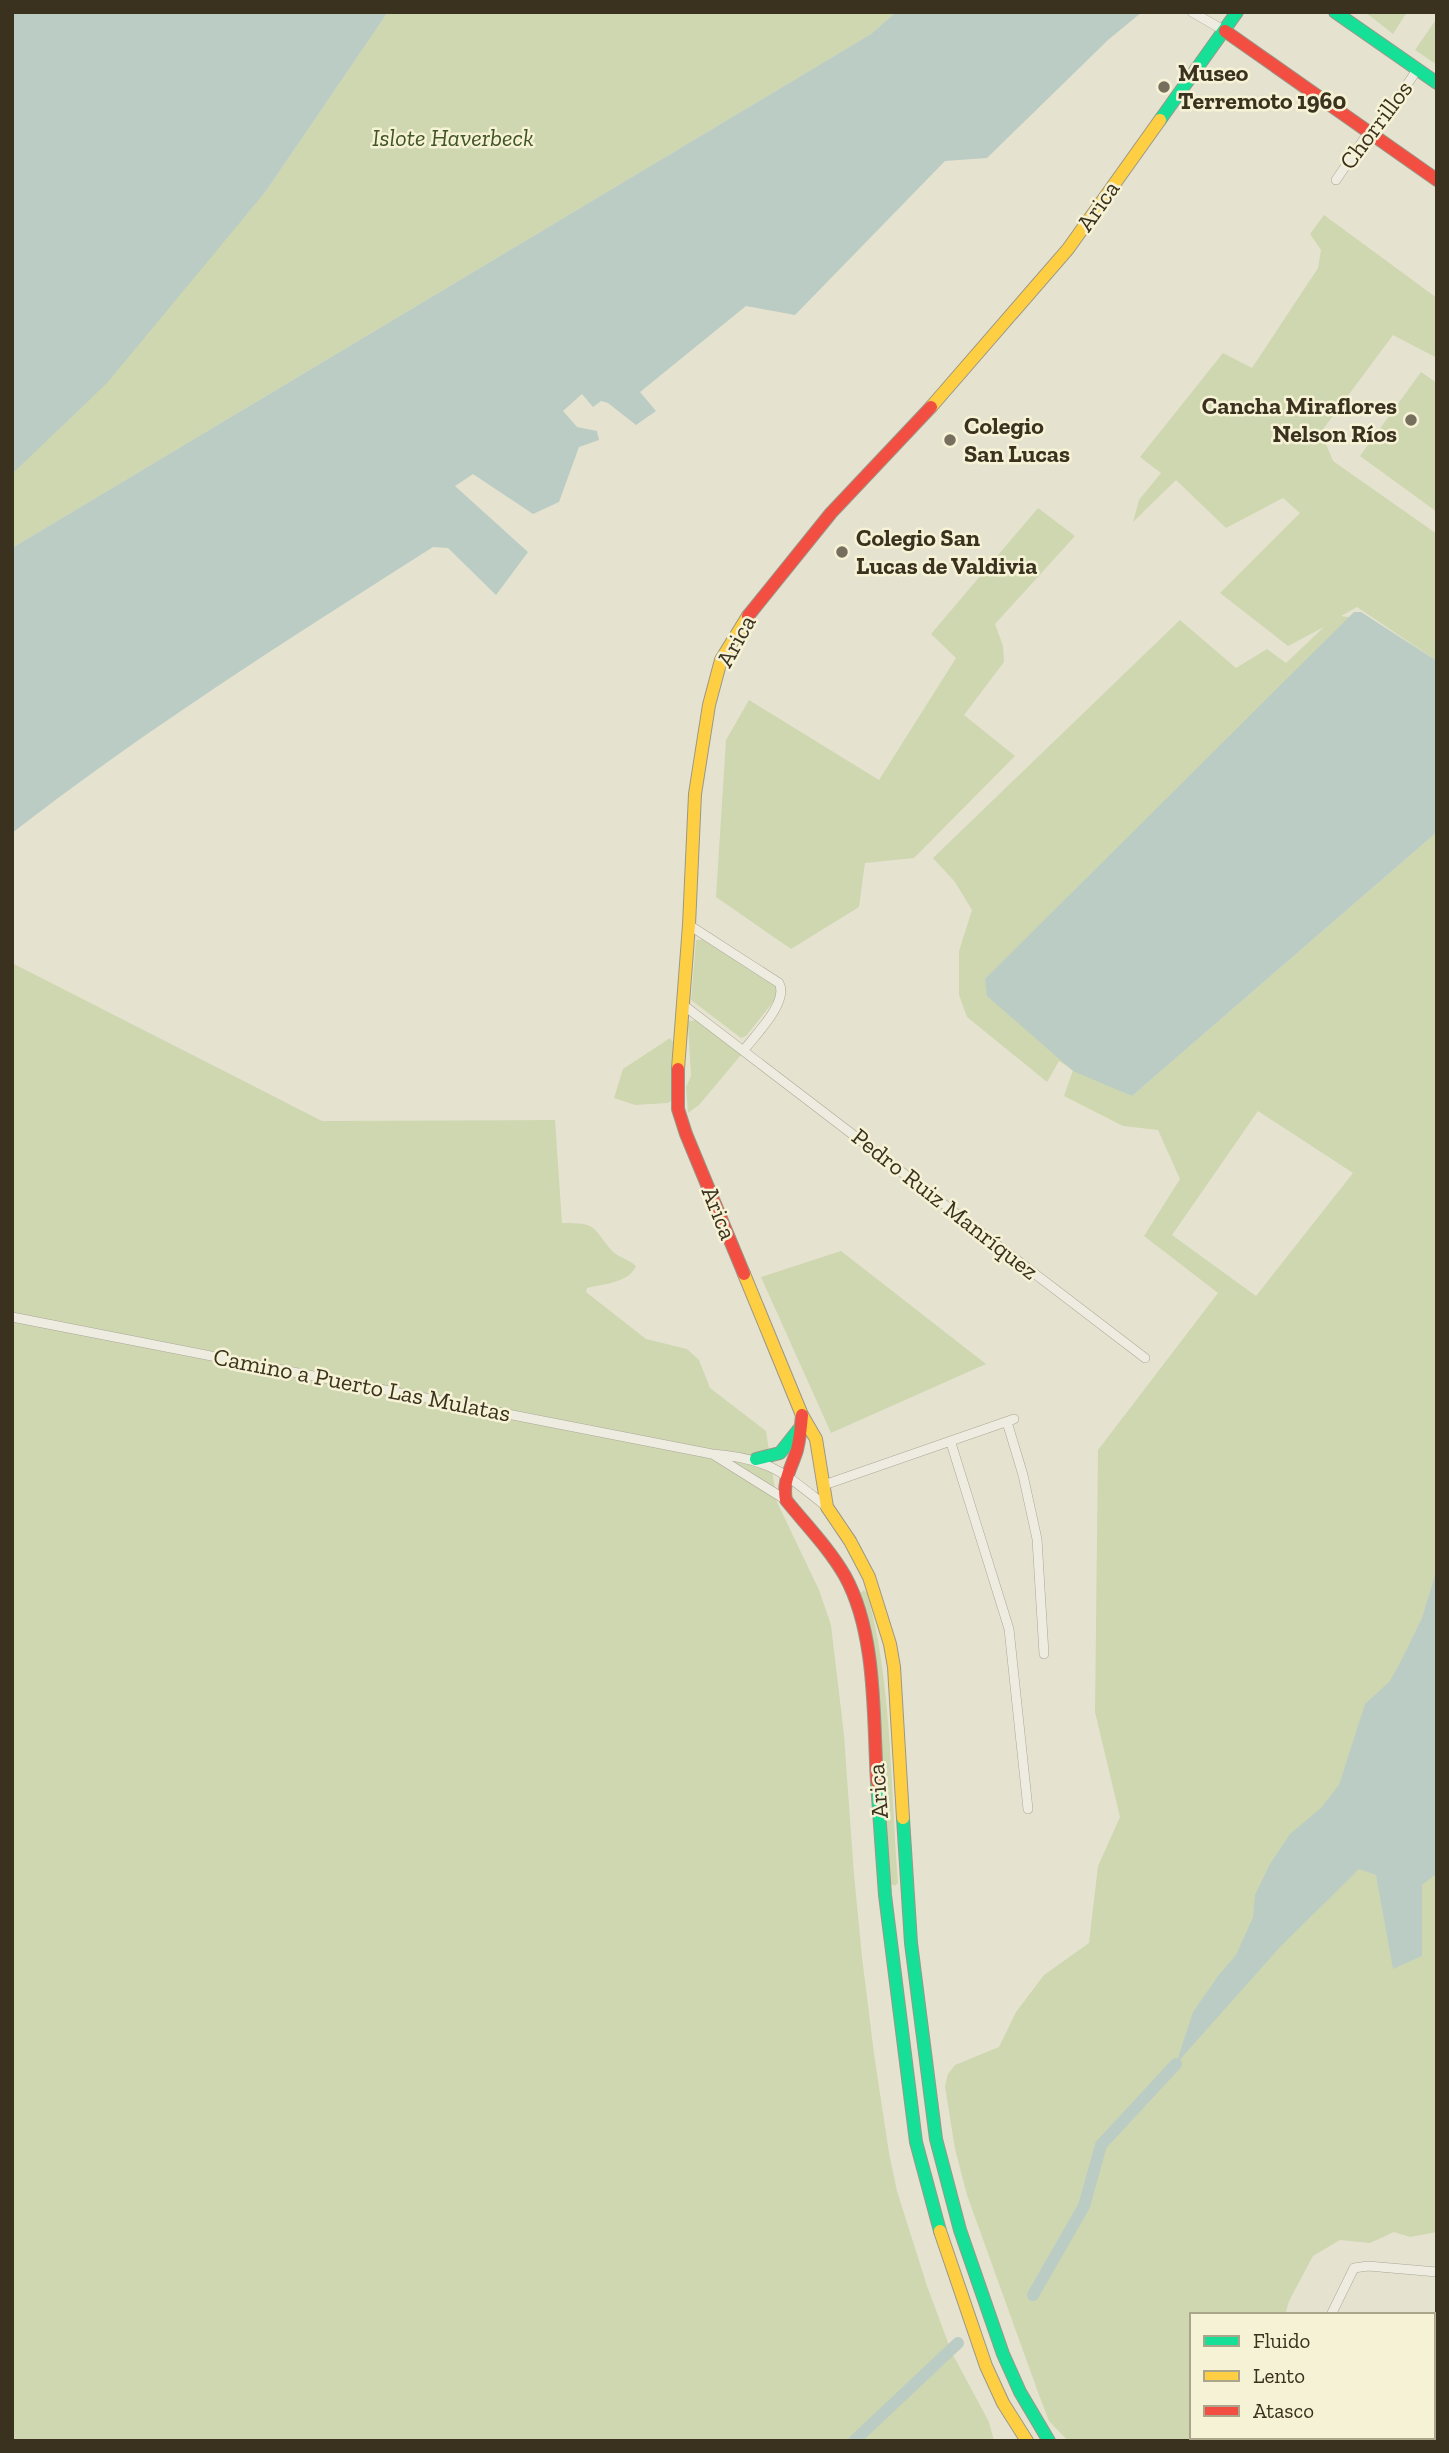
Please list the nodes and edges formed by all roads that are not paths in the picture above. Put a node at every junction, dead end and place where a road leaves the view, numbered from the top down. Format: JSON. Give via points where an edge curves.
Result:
{"nodes":[{"id":1,"x":1192,"y":12,"type":"edge"},
{"id":2,"x":1237,"y":12,"type":"edge"},
{"id":3,"x":1335,"y":12,"type":"edge"},
{"id":4,"x":1225,"y":31,"type":"junction"},
{"id":5,"x":1417,"y":70,"type":"junction"},
{"id":6,"x":1437,"y":83,"type":"edge"},
{"id":7,"x":1373,"y":134,"type":"junction"},
{"id":8,"x":1336,"y":180,"type":"dead end"},
{"id":9,"x":1437,"y":180,"type":"edge"},
{"id":10,"x":689,"y":925,"type":"junction"},
{"id":11,"x":682,"y":1004,"type":"junction"},
{"id":12,"x":744,"y":1050,"type":"junction"},
{"id":13,"x":12,"y":1317,"type":"edge"},
{"id":14,"x":1145,"y":1358,"type":"dead end"},
{"id":15,"x":802,"y":1420,"type":"junction"},
{"id":16,"x":951,"y":1443,"type":"junction"},
{"id":17,"x":712,"y":1454,"type":"junction"},
{"id":18,"x":756,"y":1460,"type":"junction"},
{"id":19,"x":786,"y":1475,"type":"junction"},
{"id":20,"x":824,"y":1485,"type":"junction"},
{"id":21,"x":786,"y":1500,"type":"junction"},
{"id":22,"x":827,"y":1507,"type":"junction"},
{"id":23,"x":1044,"y":1654,"type":"dead end"},
{"id":24,"x":1028,"y":1809,"type":"dead end"},
{"id":25,"x":1437,"y":2272,"type":"edge"},
{"id":26,"x":1332,"y":2313,"type":"edge"},
{"id":27,"x":1027,"y":2441,"type":"edge"},
{"id":28,"x":1049,"y":2441,"type":"edge"}],
"edges":[{"from":1,"to":4,"type":"street"},
{"from":2,"to":4,"type":"main road","name":"Arica"},
{"from":3,"to":5,"type":"main road"},
{"from":4,"to":7,"type":"main road"},
{"from":4,"to":10,"type":"main road","name":"Arica","via":[[1068,249],[931,407],[831,513],[749,614],[721,660],[695,794]]},
{"from":5,"to":6,"type":"main road"},
{"from":5,"to":7,"type":"street","name":"Chorrillos"},
{"from":7,"to":8,"type":"street","name":"Chorrillos","via":[[1364,139]]},
{"from":7,"to":9,"type":"main road"},
{"from":10,"to":11,"type":"main road","name":"Arica"},
{"from":10,"to":12,"type":"street","via":[[782,988],[780,1003]]},
{"from":11,"to":12,"type":"street","name":"Pedro Ruiz Manríquez"},
{"from":11,"to":15,"type":"main road","name":"Arica","via":[[678,1109]]},
{"from":12,"to":14,"type":"street","name":"Pedro Ruiz Manríquez"},
{"from":13,"to":17,"type":"street","name":"Camino a Puerto Las Mulatas"},
{"from":15,"to":18,"type":"main road","via":[[780,1452]]},
{"from":15,"to":19,"type":"main road","via":[[797,1450]]},
{"from":15,"to":20,"type":"main road","name":"Arica","via":[[816,1439]]},
{"from":16,"to":20,"type":"street"},
{"from":16,"to":23,"type":"street","via":[[1010,1421],[1037,1539]]},
{"from":16,"to":24,"type":"street","via":[[1009,1629]]},
{"from":17,"to":18,"type":"street","name":"Camino a Puerto Las Mulatas"},
{"from":17,"to":21,"type":"street","name":"Camino a Puerto Las Mulatas"},
{"from":18,"to":19,"type":"street","name":"Camino a Puerto Las Mulatas"},
{"from":19,"to":21,"type":"main road"},
{"from":19,"to":22,"type":"street","name":"Camino a Puerto Las Mulatas"},
{"from":20,"to":22,"type":"main road","name":"Arica"},
{"from":21,"to":27,"type":"main road","name":"Arica","via":[[847,1580],[865,1634],[885,1895],[916,2142],[928,2193],[986,2366]]},
{"from":22,"to":28,"type":"main road","name":"Arica","via":[[869,1577],[894,1667],[911,1943],[936,2139],[1003,2354]]},
{"from":25,"to":26,"type":"street","via":[[1354,2268]]}]}
